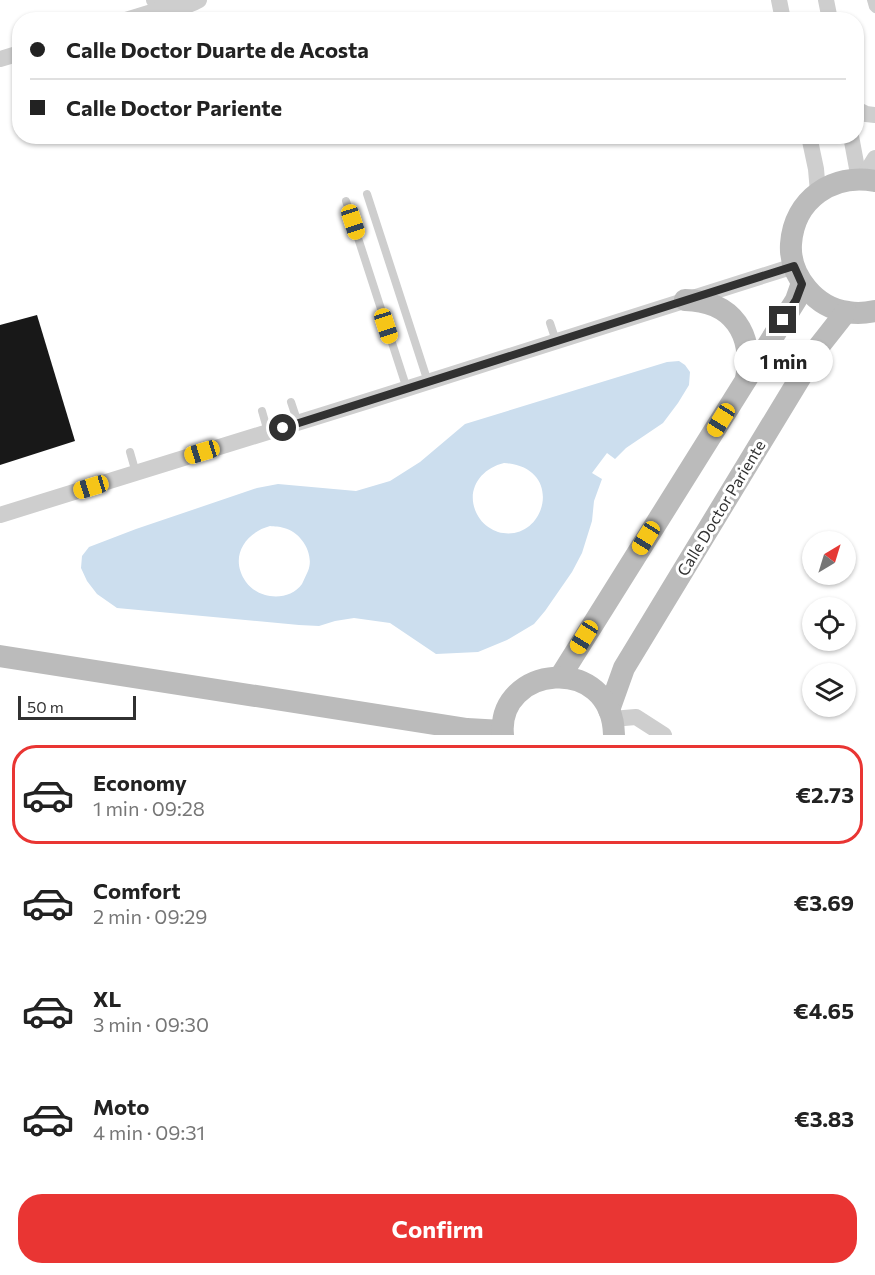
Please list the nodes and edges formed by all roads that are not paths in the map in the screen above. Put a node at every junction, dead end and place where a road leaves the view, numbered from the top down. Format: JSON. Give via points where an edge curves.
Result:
{"nodes":[{"id":1,"x":199,"y":0,"type":"edge"},
{"id":2,"x":871,"y":0,"type":"edge"},
{"id":3,"x":161,"y":3,"type":"edge"},
{"id":4,"x":875,"y":9,"type":"edge"},
{"id":5,"x":142,"y":12,"type":"edge"},
{"id":6,"x":810,"y":144,"type":"edge"},
{"id":7,"x":854,"y":144,"type":"edge"},
{"id":8,"x":875,"y":158,"type":"edge"},
{"id":9,"x":865,"y":180,"type":"edge"},
{"id":10,"x":818,"y":192,"type":"junction"},
{"id":11,"x":367,"y":194,"type":"dead end"},
{"id":12,"x":346,"y":201,"type":"dead end"},
{"id":13,"x":798,"y":275,"type":"junction"},
{"id":14,"x":685,"y":300,"type":"junction"},
{"id":15,"x":875,"y":311,"type":"edge"},
{"id":16,"x":846,"y":312,"type":"junction"},
{"id":17,"x":550,"y":323,"type":"dead end"},
{"id":18,"x":556,"y":342,"type":"junction"},
{"id":19,"x":746,"y":381,"type":"junction"},
{"id":20,"x":428,"y":382,"type":"junction"},
{"id":21,"x":407,"y":389,"type":"junction"},
{"id":22,"x":291,"y":402,"type":"dead end"},
{"id":23,"x":262,"y":411,"type":"dead end"},
{"id":24,"x":297,"y":423,"type":"junction"},
{"id":25,"x":268,"y":432,"type":"junction"},
{"id":26,"x":130,"y":452,"type":"dead end"},
{"id":27,"x":136,"y":473,"type":"junction"},
{"id":28,"x":0,"y":514,"type":"edge"},
{"id":29,"x":0,"y":656,"type":"edge"},
{"id":30,"x":560,"y":676,"type":"junction"},
{"id":31,"x":612,"y":721,"type":"edge"},
{"id":32,"x":503,"y":733,"type":"edge"},
{"id":33,"x":664,"y":735,"type":"edge"}],
"edges":[{"from":1,"to":3,"type":"street","via":[[183,7]]},
{"from":2,"to":4,"type":"lane"},
{"from":3,"to":5,"type":"street"},
{"from":6,"to":10,"type":"street"},
{"from":7,"to":9,"type":"street"},
{"from":8,"to":9,"type":"street"},
{"from":9,"to":10,"type":"street","via":[[844,180]]},
{"from":10,"to":13,"type":"street","via":[[803,207],[794,225],[791,245]]},
{"from":11,"to":20,"type":"lane"},
{"from":12,"to":21,"type":"lane"},
{"from":13,"to":14,"type":"street"},
{"from":13,"to":16,"type":"street","via":[[814,297]]},
{"from":13,"to":19,"type":"street","via":[[796,300]]},
{"from":14,"to":18,"type":"street"},
{"from":14,"to":19,"type":"street","via":[[712,304],[733,318],[746,340]]},
{"from":15,"to":16,"type":"street"},
{"from":16,"to":31,"type":"street","name":"Calle Doctor Pariente","via":[[820,345],[624,668]]},
{"from":17,"to":18,"type":"lane"},
{"from":18,"to":20,"type":"street"},
{"from":19,"to":30,"type":"street"},
{"from":20,"to":21,"type":"street"},
{"from":21,"to":24,"type":"street"},
{"from":22,"to":24,"type":"lane"},
{"from":23,"to":25,"type":"lane"},
{"from":24,"to":25,"type":"street"},
{"from":25,"to":27,"type":"street"},
{"from":26,"to":27,"type":"lane"},
{"from":27,"to":28,"type":"street"},
{"from":29,"to":32,"type":"street"},
{"from":30,"to":31,"type":"street","via":[[575,679],[601,696]]},
{"from":30,"to":32,"type":"street","via":[[543,678],[515,696],[506,713]]},
{"from":31,"to":33,"type":"street","via":[[636,717]]}]}
